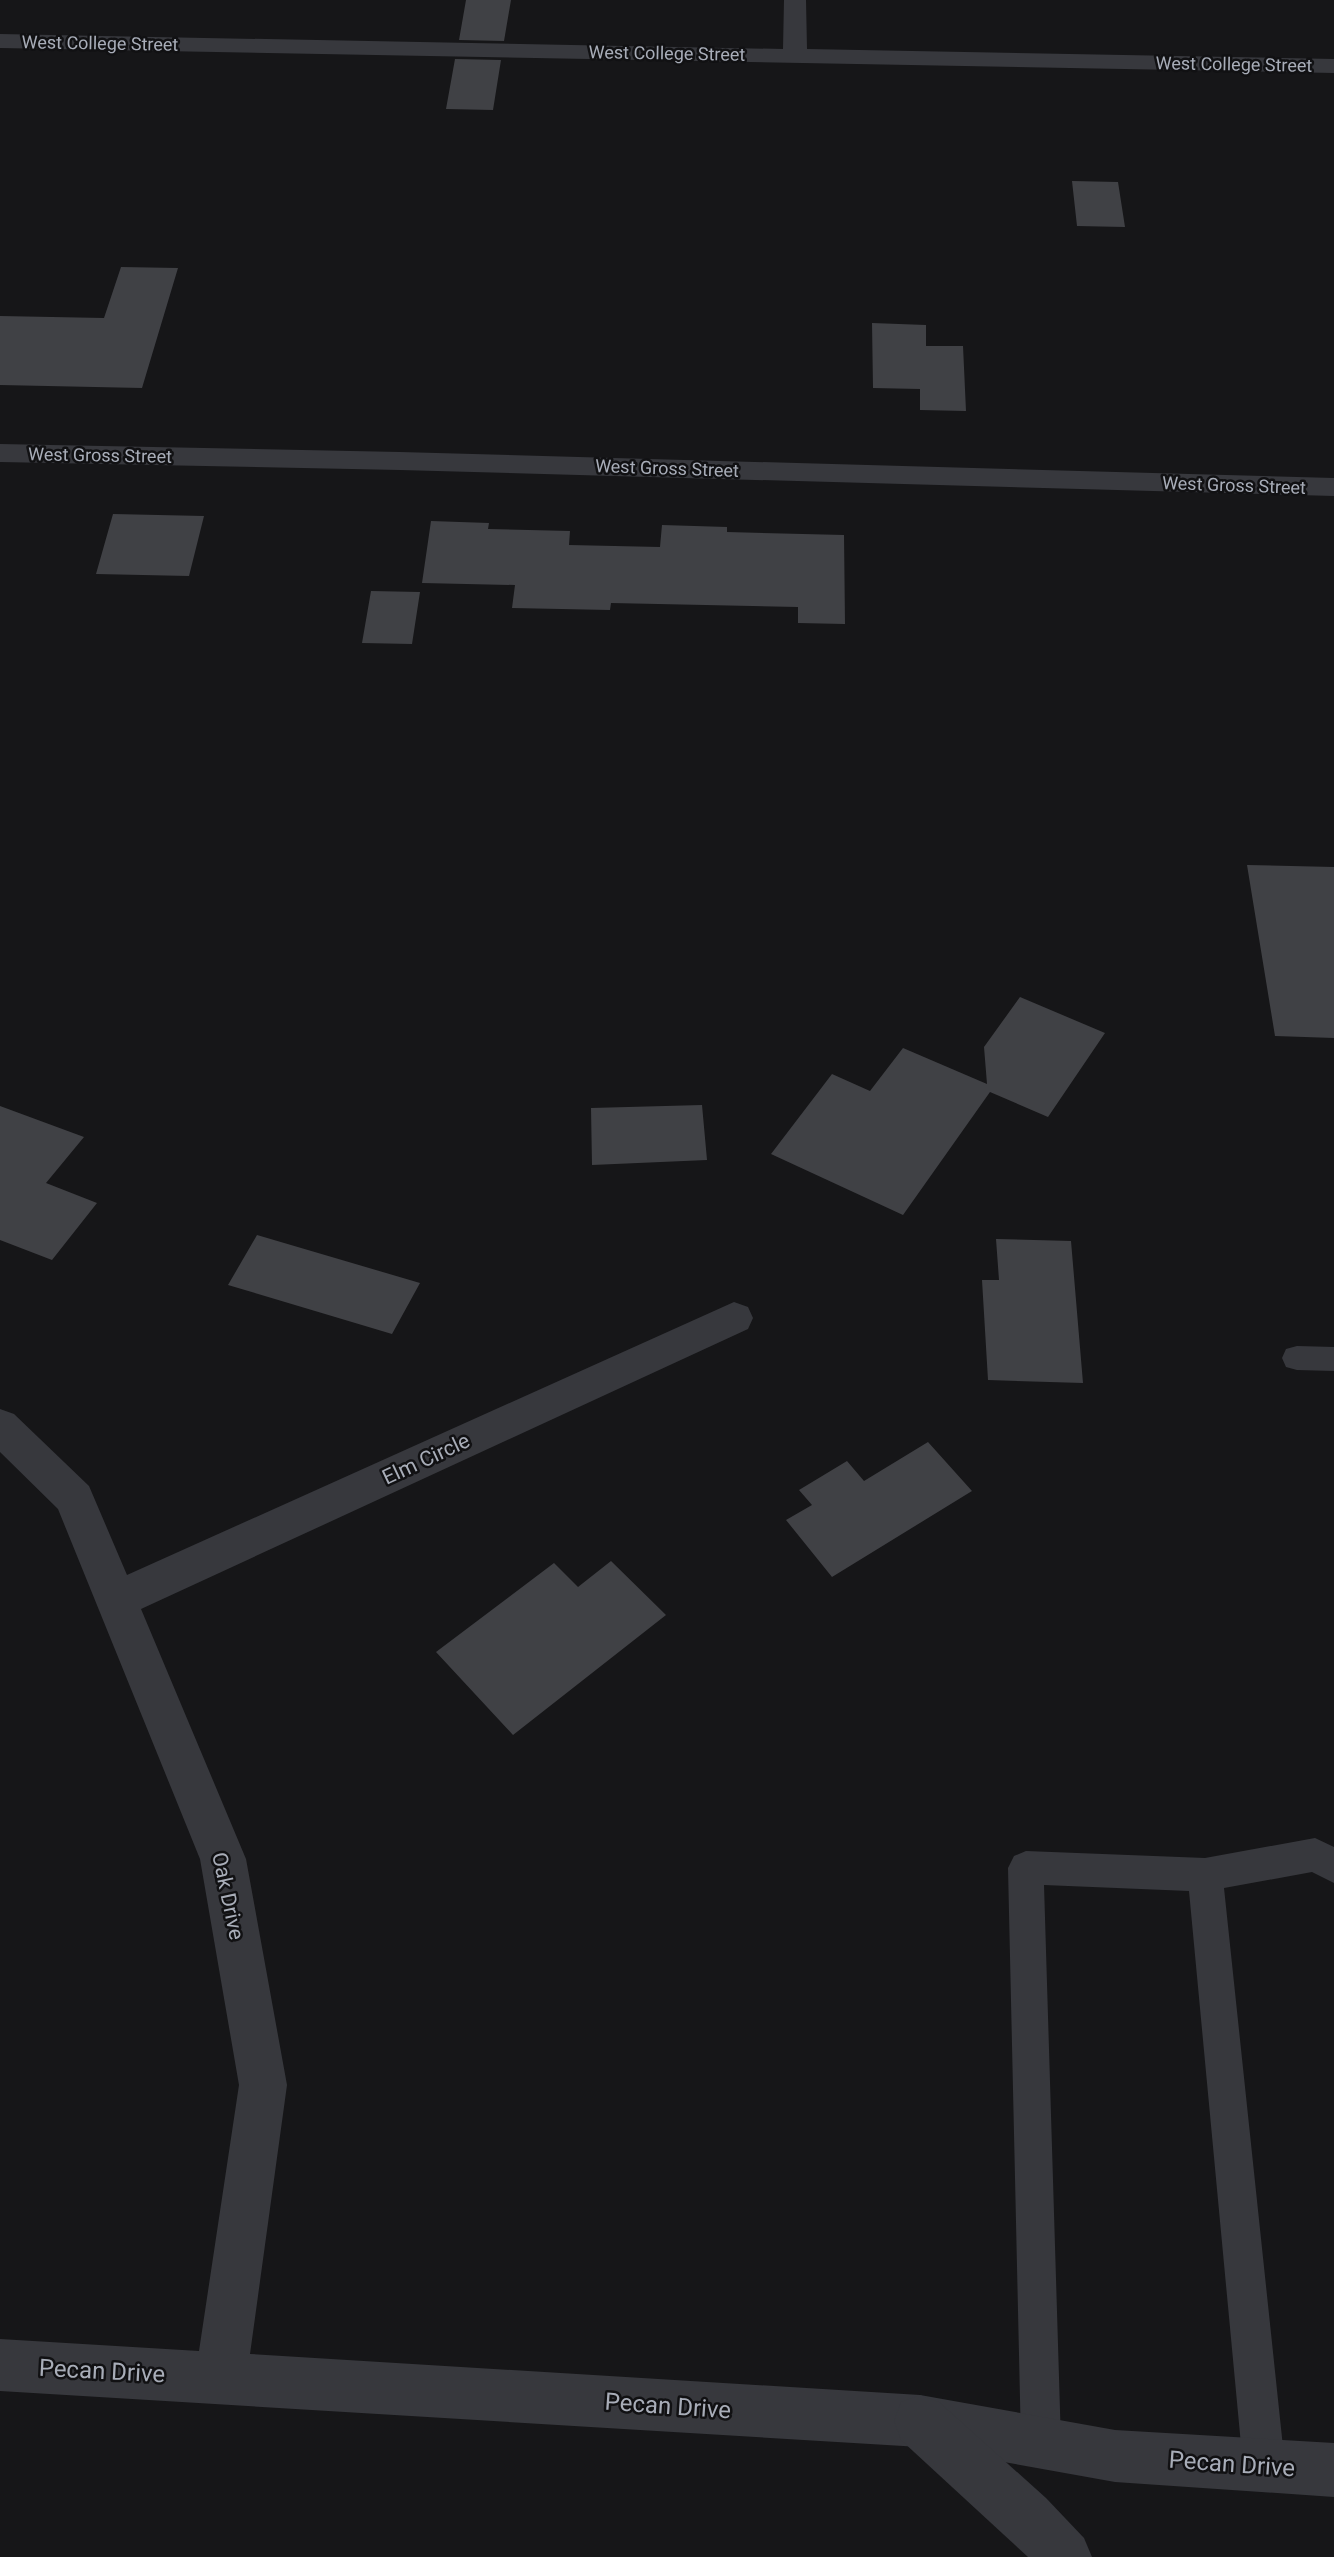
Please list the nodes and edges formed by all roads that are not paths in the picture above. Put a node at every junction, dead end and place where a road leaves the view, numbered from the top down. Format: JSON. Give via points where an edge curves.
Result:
{"nodes":[{"id":1,"x":795,"y":0,"type":"edge"},
{"id":2,"x":0,"y":41,"type":"edge"},
{"id":3,"x":795,"y":56,"type":"junction"},
{"id":4,"x":1334,"y":66,"type":"edge"},
{"id":5,"x":0,"y":453,"type":"edge"},
{"id":6,"x":1334,"y":488,"type":"edge"},
{"id":7,"x":734,"y":1318,"type":"dead end"},
{"id":8,"x":1297,"y":1358,"type":"dead end"},
{"id":9,"x":1334,"y":1359,"type":"edge"},
{"id":10,"x":0,"y":1426,"type":"edge"},
{"id":11,"x":117,"y":1600,"type":"junction"},
{"id":12,"x":1334,"y":1866,"type":"edge"},
{"id":13,"x":1205,"y":1875,"type":"junction"},
{"id":14,"x":0,"y":2365,"type":"edge"},
{"id":15,"x":221,"y":2378,"type":"junction"},
{"id":16,"x":920,"y":2421,"type":"junction"},
{"id":17,"x":1041,"y":2443,"type":"junction"},
{"id":18,"x":1264,"y":2466,"type":"junction"},
{"id":19,"x":1334,"y":2470,"type":"edge"},
{"id":20,"x":1065,"y":2557,"type":"edge"}],
"edges":[{"from":1,"to":3,"type":"street"},
{"from":2,"to":3,"type":"street","name":"West College Street"},
{"from":3,"to":4,"type":"street","name":"West College Street"},
{"from":5,"to":6,"type":"street","name":"West Gross Street"},
{"from":7,"to":11,"type":"street","name":"Elm Circle"},
{"from":8,"to":9,"type":"lane"},
{"from":10,"to":11,"type":"street","name":"Oak Drive","via":[[74,1498]]},
{"from":11,"to":15,"type":"street","name":"Oak Drive","via":[[223,1859],[264,2085]]},
{"from":12,"to":13,"type":"lane","via":[[1315,1855]]},
{"from":13,"to":17,"type":"lane","via":[[1026,1868]]},
{"from":13,"to":18,"type":"lane"},
{"from":14,"to":15,"type":"street","name":"Pecan Drive"},
{"from":15,"to":16,"type":"street","name":"Pecan Drive"},
{"from":16,"to":17,"type":"street","name":"Pecan Drive"},
{"from":16,"to":20,"type":"street"},
{"from":17,"to":18,"type":"street","name":"Pecan Drive","via":[[1115,2456]]},
{"from":18,"to":19,"type":"street","name":"Pecan Drive"}]}
